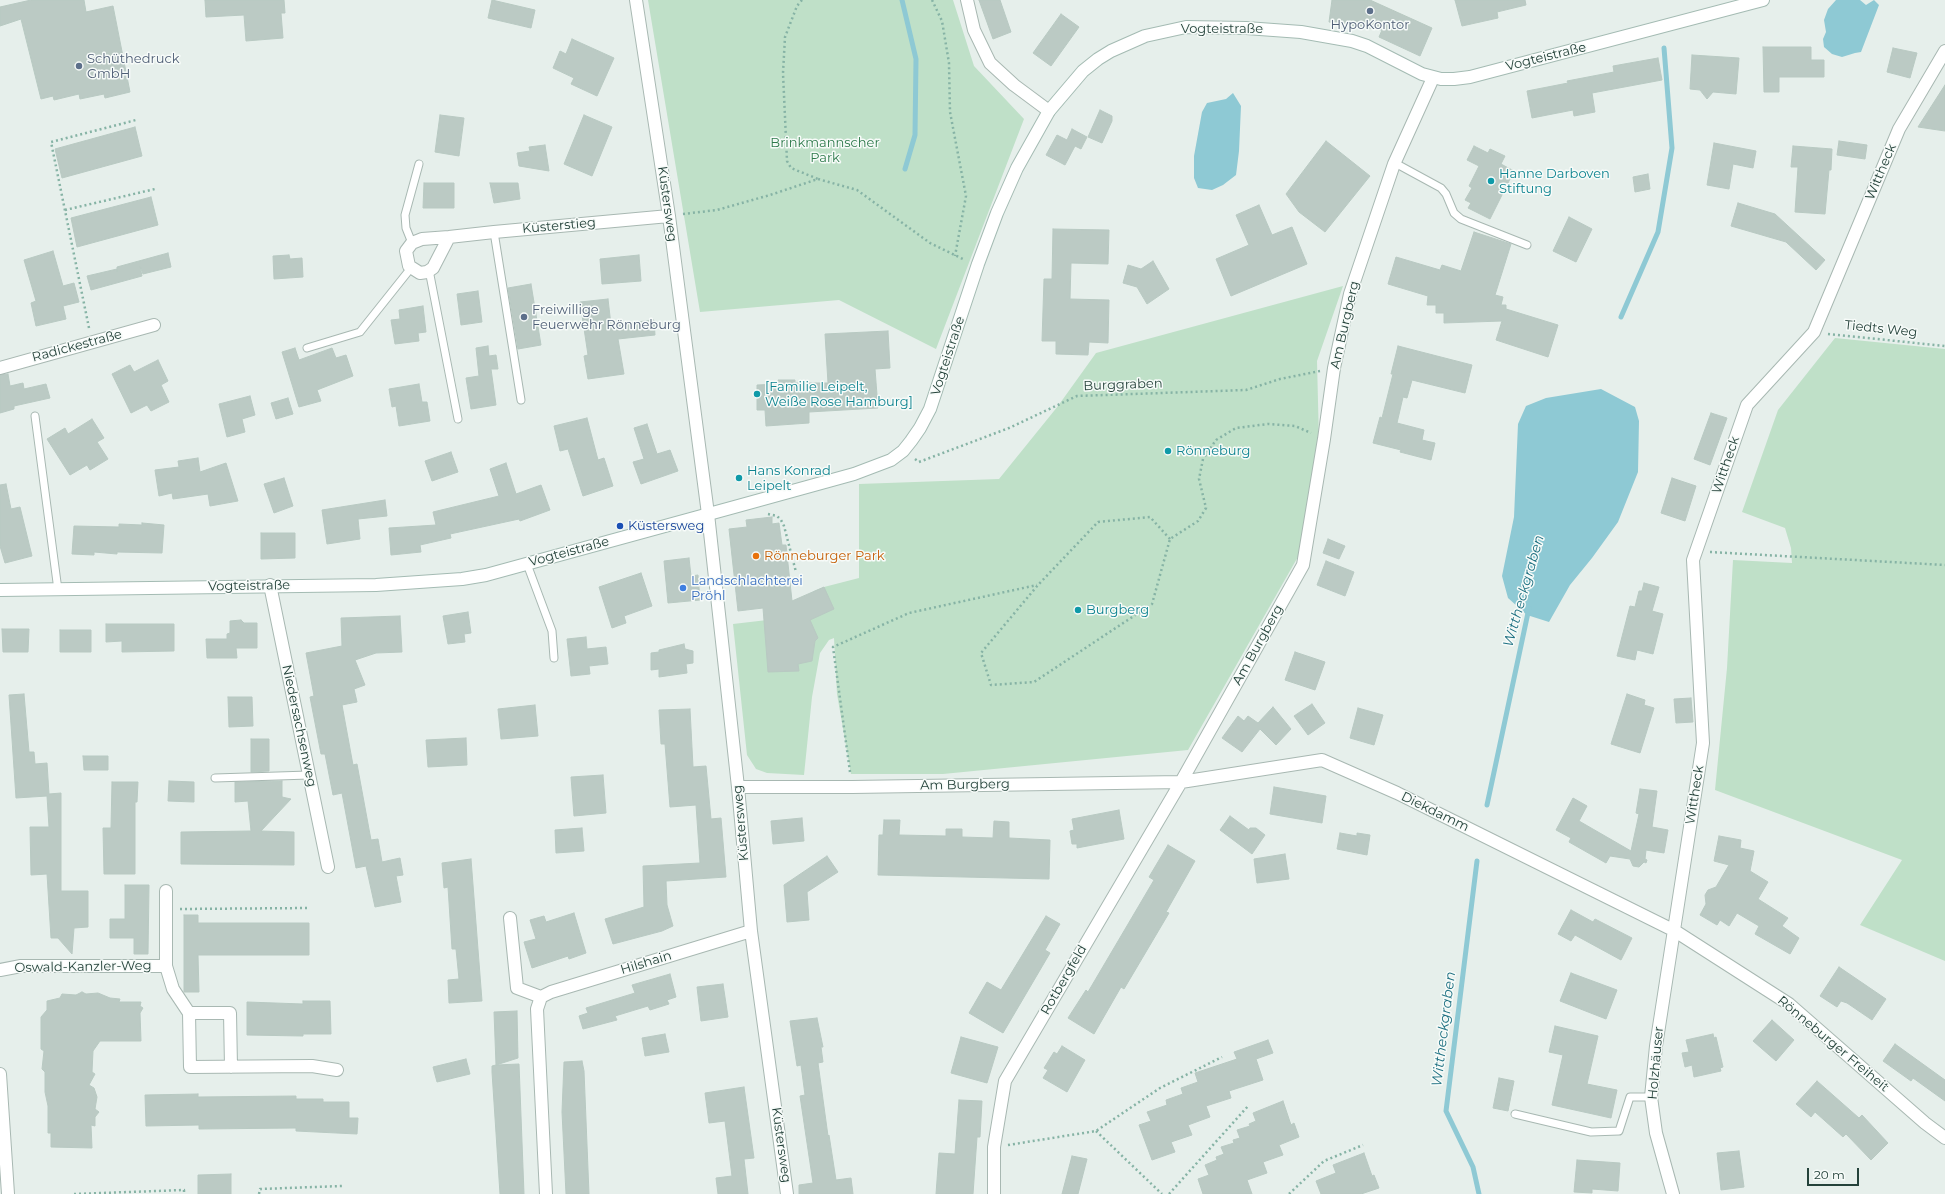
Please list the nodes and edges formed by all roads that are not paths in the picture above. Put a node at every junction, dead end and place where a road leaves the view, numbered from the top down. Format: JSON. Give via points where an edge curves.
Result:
{"nodes":[{"id":1,"x":636,"y":0,"type":"edge"},
{"id":2,"x":967,"y":0,"type":"edge"},
{"id":3,"x":1763,"y":0,"type":"edge"},
{"id":4,"x":1945,"y":51,"type":"edge"},
{"id":5,"x":1433,"y":78,"type":"junction"},
{"id":6,"x":1048,"y":111,"type":"junction"},
{"id":7,"x":1395,"y":163,"type":"junction"},
{"id":8,"x":419,"y":164,"type":"dead end"},
{"id":9,"x":669,"y":216,"type":"junction"},
{"id":10,"x":494,"y":232,"type":"junction"},
{"id":11,"x":449,"y":237,"type":"junction"},
{"id":12,"x":412,"y":243,"type":"junction"},
{"id":13,"x":1527,"y":245,"type":"dead end"},
{"id":14,"x":411,"y":268,"type":"junction"},
{"id":15,"x":429,"y":270,"type":"junction"},
{"id":16,"x":154,"y":325,"type":"dead end"},
{"id":17,"x":307,"y":348,"type":"dead end"},
{"id":18,"x":0,"y":368,"type":"edge"},
{"id":19,"x":521,"y":400,"type":"dead end"},
{"id":20,"x":35,"y":416,"type":"dead end"},
{"id":21,"x":458,"y":419,"type":"dead end"},
{"id":22,"x":708,"y":514,"type":"junction"},
{"id":23,"x":528,"y":564,"type":"junction"},
{"id":24,"x":270,"y":585,"type":"junction"},
{"id":25,"x":0,"y":590,"type":"edge"},
{"id":26,"x":58,"y":590,"type":"junction"},
{"id":27,"x":554,"y":658,"type":"dead end"},
{"id":28,"x":309,"y":775,"type":"junction"},
{"id":29,"x":215,"y":778,"type":"dead end"},
{"id":30,"x":1181,"y":782,"type":"junction"},
{"id":31,"x":738,"y":787,"type":"junction"},
{"id":32,"x":328,"y":867,"type":"dead end"},
{"id":33,"x":166,"y":891,"type":"dead end"},
{"id":34,"x":510,"y":918,"type":"dead end"},
{"id":35,"x":751,"y":931,"type":"junction"},
{"id":36,"x":1675,"y":931,"type":"junction"},
{"id":37,"x":166,"y":966,"type":"junction"},
{"id":38,"x":0,"y":970,"type":"edge"},
{"id":39,"x":541,"y":998,"type":"junction"},
{"id":40,"x":189,"y":1013,"type":"junction"},
{"id":41,"x":231,"y":1067,"type":"junction"},
{"id":42,"x":337,"y":1070,"type":"dead end"},
{"id":43,"x":0,"y":1074,"type":"edge"},
{"id":44,"x":1651,"y":1097,"type":"junction"},
{"id":45,"x":1515,"y":1114,"type":"dead end"},
{"id":46,"x":1945,"y":1138,"type":"edge"},
{"id":47,"x":8,"y":1194,"type":"edge"},
{"id":48,"x":546,"y":1194,"type":"edge"},
{"id":49,"x":788,"y":1194,"type":"edge"},
{"id":50,"x":994,"y":1194,"type":"edge"},
{"id":51,"x":1673,"y":1194,"type":"edge"}],
"edges":[{"from":1,"to":9,"type":"street","name":"Küstersweg"},
{"from":2,"to":6,"type":"street","via":[[974,30],[990,63]]},
{"from":3,"to":5,"type":"street","name":"Vogteistraße","via":[[1470,77]]},
{"from":4,"to":36,"type":"street","name":"Wittheck","via":[[1899,129],[1814,332],[1747,405],[1694,560],[1703,743]]},
{"from":5,"to":6,"type":"street","name":"Vogteistraße","via":[[1418,73],[1367,46],[1331,36],[1246,28],[1186,27],[1145,36],[1111,51],[1083,71]]},
{"from":5,"to":7,"type":"street","name":"Am Burgberg"},
{"from":6,"to":22,"type":"street","name":"Vogteistraße","via":[[1017,168],[978,264],[930,409],[920,428],[903,450],[891,460],[868,469]]},
{"from":7,"to":13,"type":"lane","via":[[1441,188],[1454,213],[1460,218]]},
{"from":7,"to":30,"type":"street","name":"Am Burgberg","via":[[1350,294],[1334,368],[1303,565]]},
{"from":8,"to":12,"type":"lane","via":[[405,215],[406,228]]},
{"from":9,"to":10,"type":"street","name":"Küsterstieg"},
{"from":9,"to":22,"type":"street","name":"Küstersweg"},
{"from":10,"to":11,"type":"street","name":"Küsterstieg"},
{"from":10,"to":19,"type":"lane"},
{"from":11,"to":12,"type":"street","name":"Küsterstieg","via":[[422,239]]},
{"from":11,"to":15,"type":"street","via":[[437,262]]},
{"from":12,"to":14,"type":"street","via":[[406,251]]},
{"from":14,"to":15,"type":"street","via":[[420,273]]},
{"from":14,"to":17,"type":"lane","via":[[360,332]]},
{"from":15,"to":21,"type":"lane"},
{"from":16,"to":18,"type":"street","name":"Radickestraße"},
{"from":20,"to":26,"type":"lane"},
{"from":22,"to":23,"type":"street","name":"Vogteistraße"},
{"from":22,"to":31,"type":"street","name":"Küstersweg"},
{"from":23,"to":24,"type":"street","name":"Vogteistraße","via":[[462,579],[376,585]]},
{"from":23,"to":27,"type":"lane","via":[[552,631]]},
{"from":24,"to":26,"type":"street","name":"Vogteistraße"},
{"from":24,"to":28,"type":"street","name":"Niedersachsenweg"},
{"from":25,"to":26,"type":"street","name":"Vogteistraße"},
{"from":28,"to":29,"type":"lane"},
{"from":28,"to":32,"type":"street","name":"Niedersachsenweg"},
{"from":30,"to":31,"type":"street","name":"Am Burgberg"},
{"from":30,"to":36,"type":"street","name":"Diekdamm","via":[[1322,760],[1397,793]]},
{"from":30,"to":50,"type":"street","name":"Rotbergfeld","via":[[1005,1081],[994,1147]]},
{"from":31,"to":35,"type":"street","name":"Küstersweg"},
{"from":33,"to":37,"type":"street","name":"Oswald-Kanzler-Weg"},
{"from":34,"to":39,"type":"street","via":[[516,988]]},
{"from":35,"to":39,"type":"street","name":"Hilshain","via":[[551,992]]},
{"from":35,"to":49,"type":"street","name":"Küstersweg"},
{"from":36,"to":44,"type":"street","name":"Holzhäuser","via":[[1656,1046]]},
{"from":36,"to":46,"type":"street","name":"Rönneburger Freiheit","via":[[1789,1004]]},
{"from":37,"to":38,"type":"street","name":"Oswald-Kanzler-Weg","via":[[21,966]]},
{"from":37,"to":40,"type":"street","name":"Oswald-Kanzler-Weg","via":[[173,989]]},
{"from":39,"to":48,"type":"street","via":[[537,1010]]},
{"from":40,"to":41,"type":"street","via":[[190,1067]]},
{"from":40,"to":41,"type":"street","via":[[230,1013]]},
{"from":41,"to":42,"type":"street","via":[[312,1066]]},
{"from":43,"to":47,"type":"street"},
{"from":44,"to":45,"type":"lane","via":[[1630,1097],[1619,1131],[1591,1132]]},
{"from":44,"to":51,"type":"street","name":"Holzhäuser","via":[[1656,1133]]}]}
